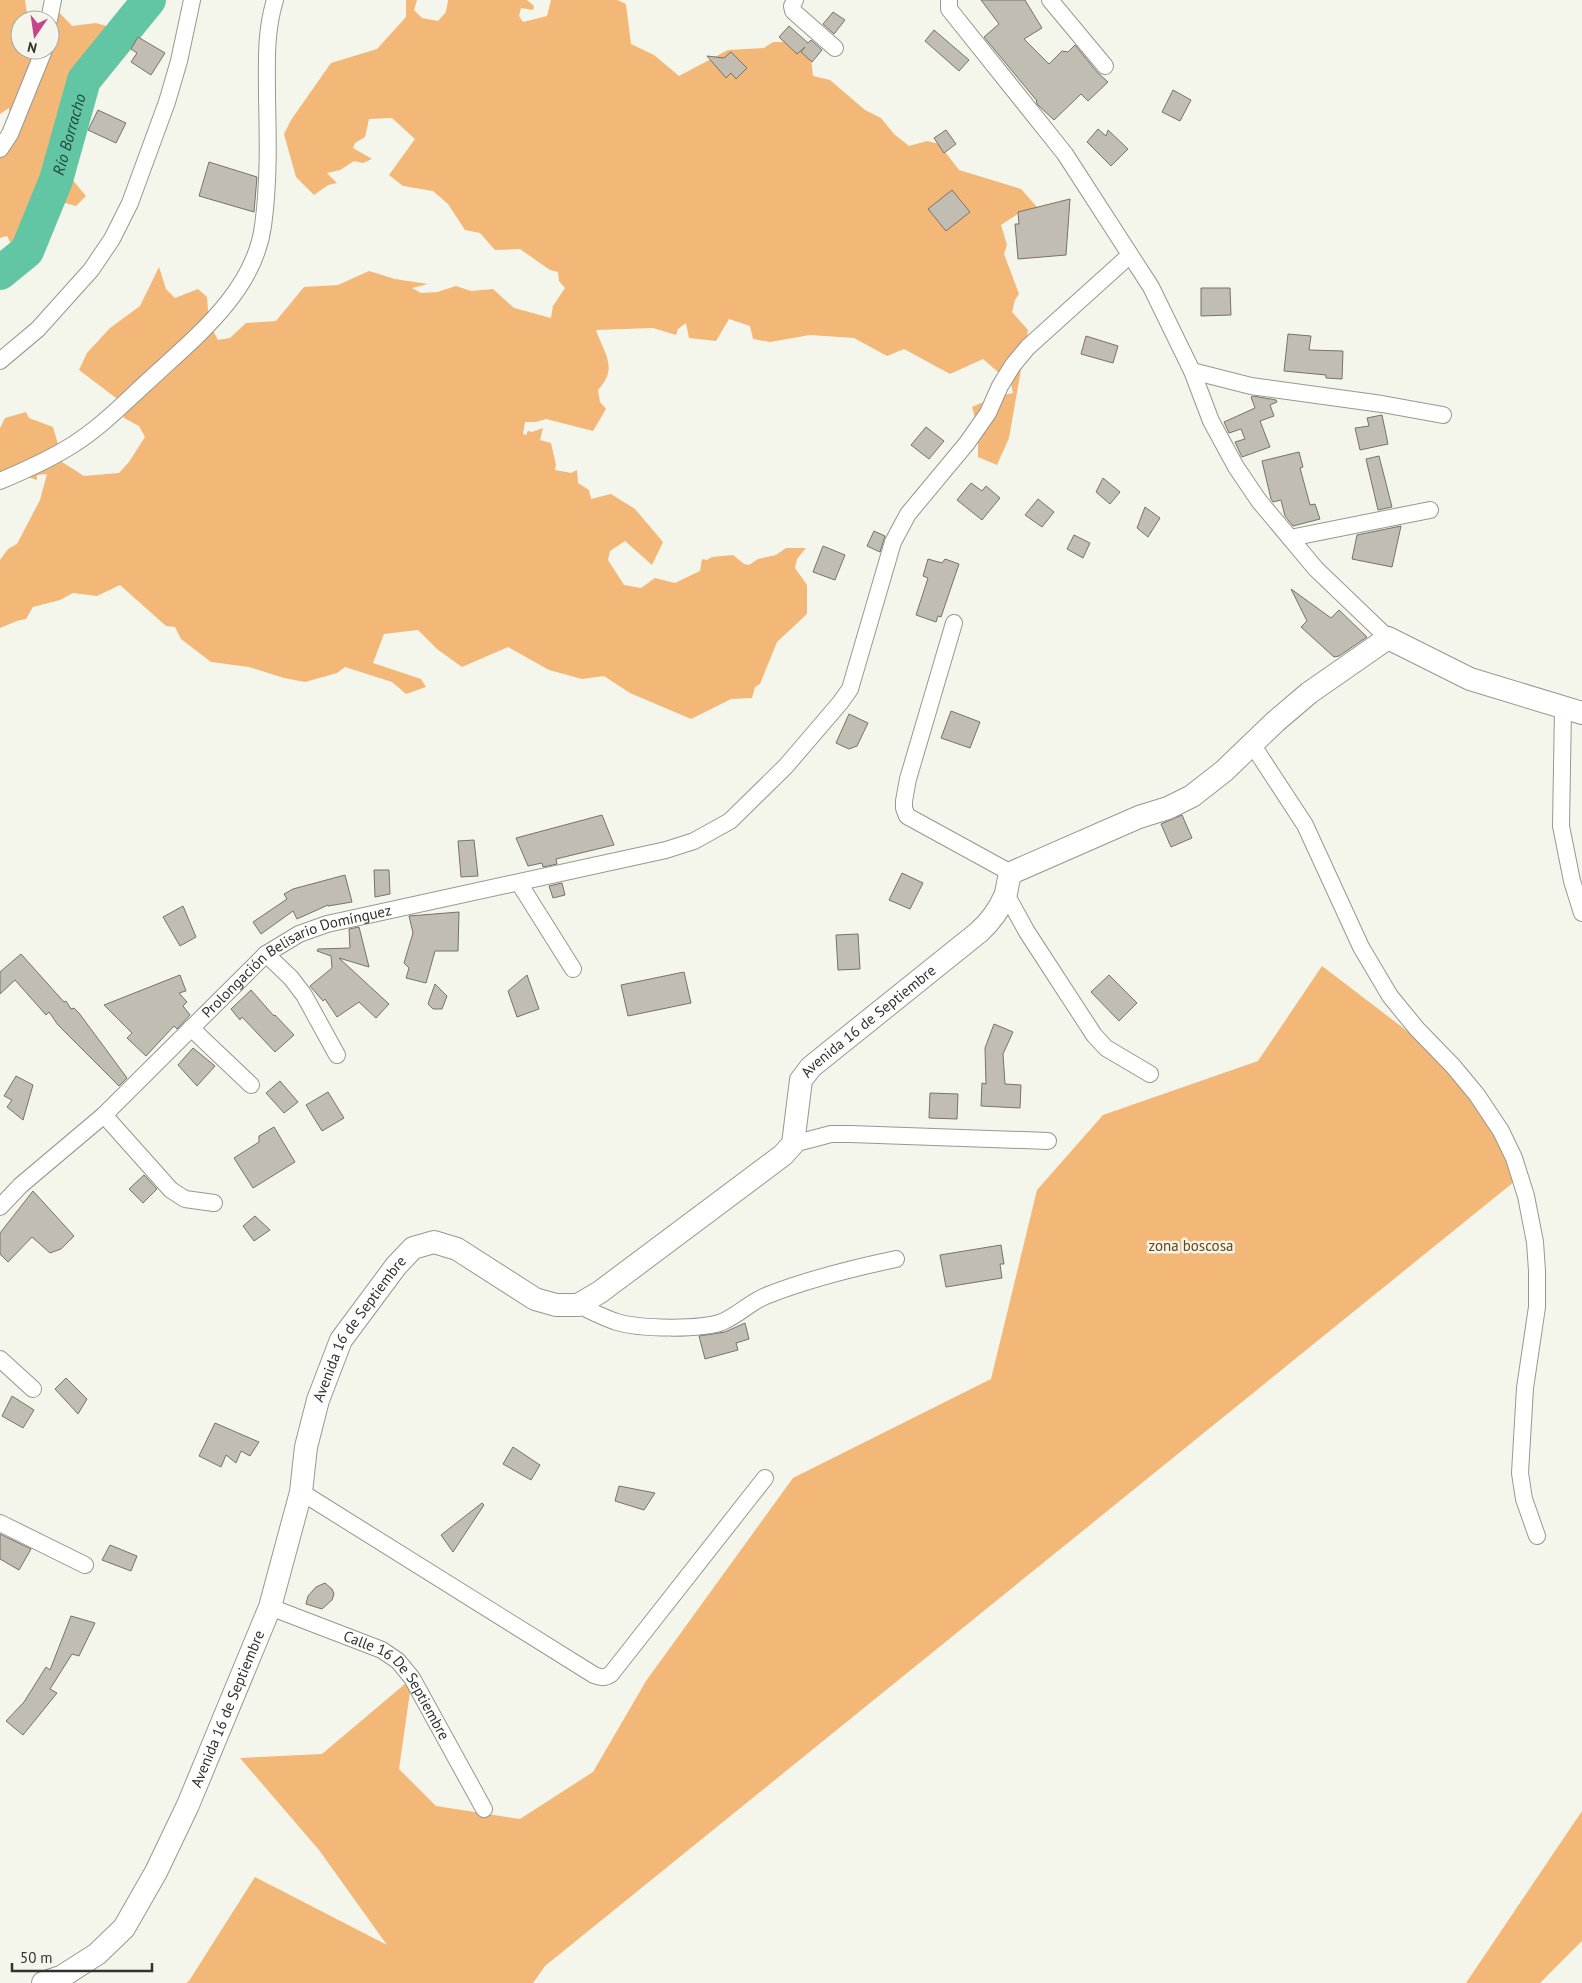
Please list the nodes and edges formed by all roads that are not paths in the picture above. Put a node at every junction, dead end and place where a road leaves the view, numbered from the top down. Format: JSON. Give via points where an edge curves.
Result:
{"nodes":[{"id":1,"x":192,"y":0,"type":"edge"},
{"id":2,"x":275,"y":0,"type":"edge"},
{"id":3,"x":794,"y":0,"type":"edge"},
{"id":4,"x":949,"y":0,"type":"edge"},
{"id":5,"x":1050,"y":0,"type":"edge"},
{"id":6,"x":835,"y":48,"type":"dead end"},
{"id":7,"x":40,"y":60,"type":"edge"},
{"id":8,"x":1105,"y":66,"type":"dead end"},
{"id":9,"x":0,"y":149,"type":"edge"},
{"id":10,"x":1130,"y":255,"type":"junction"},
{"id":11,"x":0,"y":361,"type":"edge"},
{"id":12,"x":1192,"y":371,"type":"junction"},
{"id":13,"x":1443,"y":415,"type":"dead end"},
{"id":14,"x":0,"y":481,"type":"edge"},
{"id":15,"x":1430,"y":510,"type":"dead end"},
{"id":16,"x":1290,"y":538,"type":"junction"},
{"id":17,"x":954,"y":623,"type":"dead end"},
{"id":18,"x":1388,"y":638,"type":"junction"},
{"id":19,"x":1573,"y":711,"type":"edge"},
{"id":20,"x":1252,"y":744,"type":"junction"},
{"id":21,"x":1011,"y":873,"type":"junction"},
{"id":22,"x":519,"y":883,"type":"junction"},
{"id":23,"x":1006,"y":894,"type":"junction"},
{"id":24,"x":1582,"y":913,"type":"edge"},
{"id":25,"x":266,"y":954,"type":"junction"},
{"id":26,"x":573,"y":969,"type":"dead end"},
{"id":27,"x":191,"y":1028,"type":"junction"},
{"id":28,"x":337,"y":1055,"type":"dead end"},
{"id":29,"x":1150,"y":1074,"type":"dead end"},
{"id":30,"x":251,"y":1085,"type":"dead end"},
{"id":31,"x":104,"y":1115,"type":"junction"},
{"id":32,"x":1048,"y":1142,"type":"dead end"},
{"id":33,"x":793,"y":1144,"type":"junction"},
{"id":34,"x":214,"y":1203,"type":"dead end"},
{"id":35,"x":0,"y":1207,"type":"edge"},
{"id":36,"x":896,"y":1259,"type":"dead end"},
{"id":37,"x":578,"y":1305,"type":"junction"},
{"id":38,"x":0,"y":1359,"type":"edge"},
{"id":39,"x":33,"y":1389,"type":"dead end"},
{"id":40,"x":765,"y":1478,"type":"dead end"},
{"id":41,"x":301,"y":1492,"type":"junction"},
{"id":42,"x":0,"y":1523,"type":"edge"},
{"id":43,"x":1537,"y":1536,"type":"dead end"},
{"id":44,"x":85,"y":1565,"type":"dead end"},
{"id":45,"x":270,"y":1607,"type":"junction"},
{"id":46,"x":484,"y":1809,"type":"dead end"},
{"id":47,"x":43,"y":1983,"type":"edge"}],
"edges":[{"from":1,"to":11,"type":"street","via":[[167,102],[130,203],[112,239],[91,270],[38,329]]},
{"from":2,"to":14,"type":"street","via":[[267,43],[268,156],[263,227],[253,262],[228,303],[108,418],[39,465]]},
{"from":3,"to":6,"type":"street","via":[[793,11]]},
{"from":4,"to":10,"type":"street","via":[[949,9],[1065,154]]},
{"from":5,"to":8,"type":"street"},
{"from":7,"to":9,"type":"street","via":[[10,134]]},
{"from":10,"to":12,"type":"street","via":[[1151,288]]},
{"from":10,"to":22,"type":"street","name":"Prolongación Belisario Domínguez","via":[[1028,347],[1000,386],[978,428],[908,514],[893,542],[850,689],[786,766],[730,821],[694,841]]},
{"from":12,"to":13,"type":"street","via":[[1251,386]]},
{"from":12,"to":16,"type":"street","via":[[1211,421],[1236,467],[1259,502]]},
{"from":15,"to":16,"type":"street"},
{"from":16,"to":18,"type":"street","via":[[1316,569]]},
{"from":17,"to":21,"type":"street","via":[[908,779],[904,808],[907,816]]},
{"from":18,"to":19,"type":"street","via":[[1470,679]]},
{"from":18,"to":20,"type":"street","via":[[1309,693]]},
{"from":19,"to":24,"type":"street","via":[[1561,826]]},
{"from":20,"to":21,"type":"street","via":[[1192,796]]},
{"from":20,"to":43,"type":"street","via":[[1305,826],[1361,946],[1390,996],[1477,1095],[1514,1158],[1530,1214],[1537,1271],[1537,1307],[1525,1388],[1520,1473],[1524,1500]]},
{"from":21,"to":23,"type":"street","name":"Avenida 16 de Septiembre"},
{"from":22,"to":25,"type":"street","name":"Prolongación Belisario Domínguez","via":[[327,924],[299,934]]},
{"from":22,"to":26,"type":"street"},
{"from":23,"to":29,"type":"street","via":[[1094,1035],[1106,1048]]},
{"from":23,"to":33,"type":"street","name":"Avenida 16 de Septiembre","via":[[997,912],[979,932],[811,1067],[801,1080]]},
{"from":25,"to":27,"type":"street","name":"Prolongación Belisario Domínguez"},
{"from":25,"to":28,"type":"street","via":[[304,995]]},
{"from":27,"to":30,"type":"street"},
{"from":27,"to":31,"type":"street","name":"Prolongación Belisario Domínguez"},
{"from":31,"to":34,"type":"street","via":[[171,1190],[185,1199]]},
{"from":31,"to":35,"type":"street","name":"Prolongación Belisario Domínguez","via":[[21,1185]]},
{"from":32,"to":33,"type":"street","via":[[831,1134]]},
{"from":33,"to":37,"type":"street","via":[[783,1155]]},
{"from":36,"to":37,"type":"street","via":[[783,1289],[727,1319],[703,1327],[640,1326],[617,1322]]},
{"from":37,"to":41,"type":"street","name":"Avenida 16 de Septiembre","via":[[556,1305],[535,1299],[458,1248],[434,1242],[413,1248],[341,1340],[318,1400],[306,1447]]},
{"from":38,"to":39,"type":"street"},
{"from":40,"to":41,"type":"street","via":[[611,1674],[600,1678]]},
{"from":41,"to":45,"type":"street","name":"Avenida 16 de Septiembre"},
{"from":42,"to":44,"type":"street"},
{"from":45,"to":46,"type":"street","name":"Calle 16 De Septiembre","via":[[374,1646],[398,1662],[412,1678]]},
{"from":45,"to":47,"type":"street","name":"Avenida 16 de Septiembre","via":[[188,1805],[156,1872],[124,1928],[97,1954],[61,1977]]}]}
